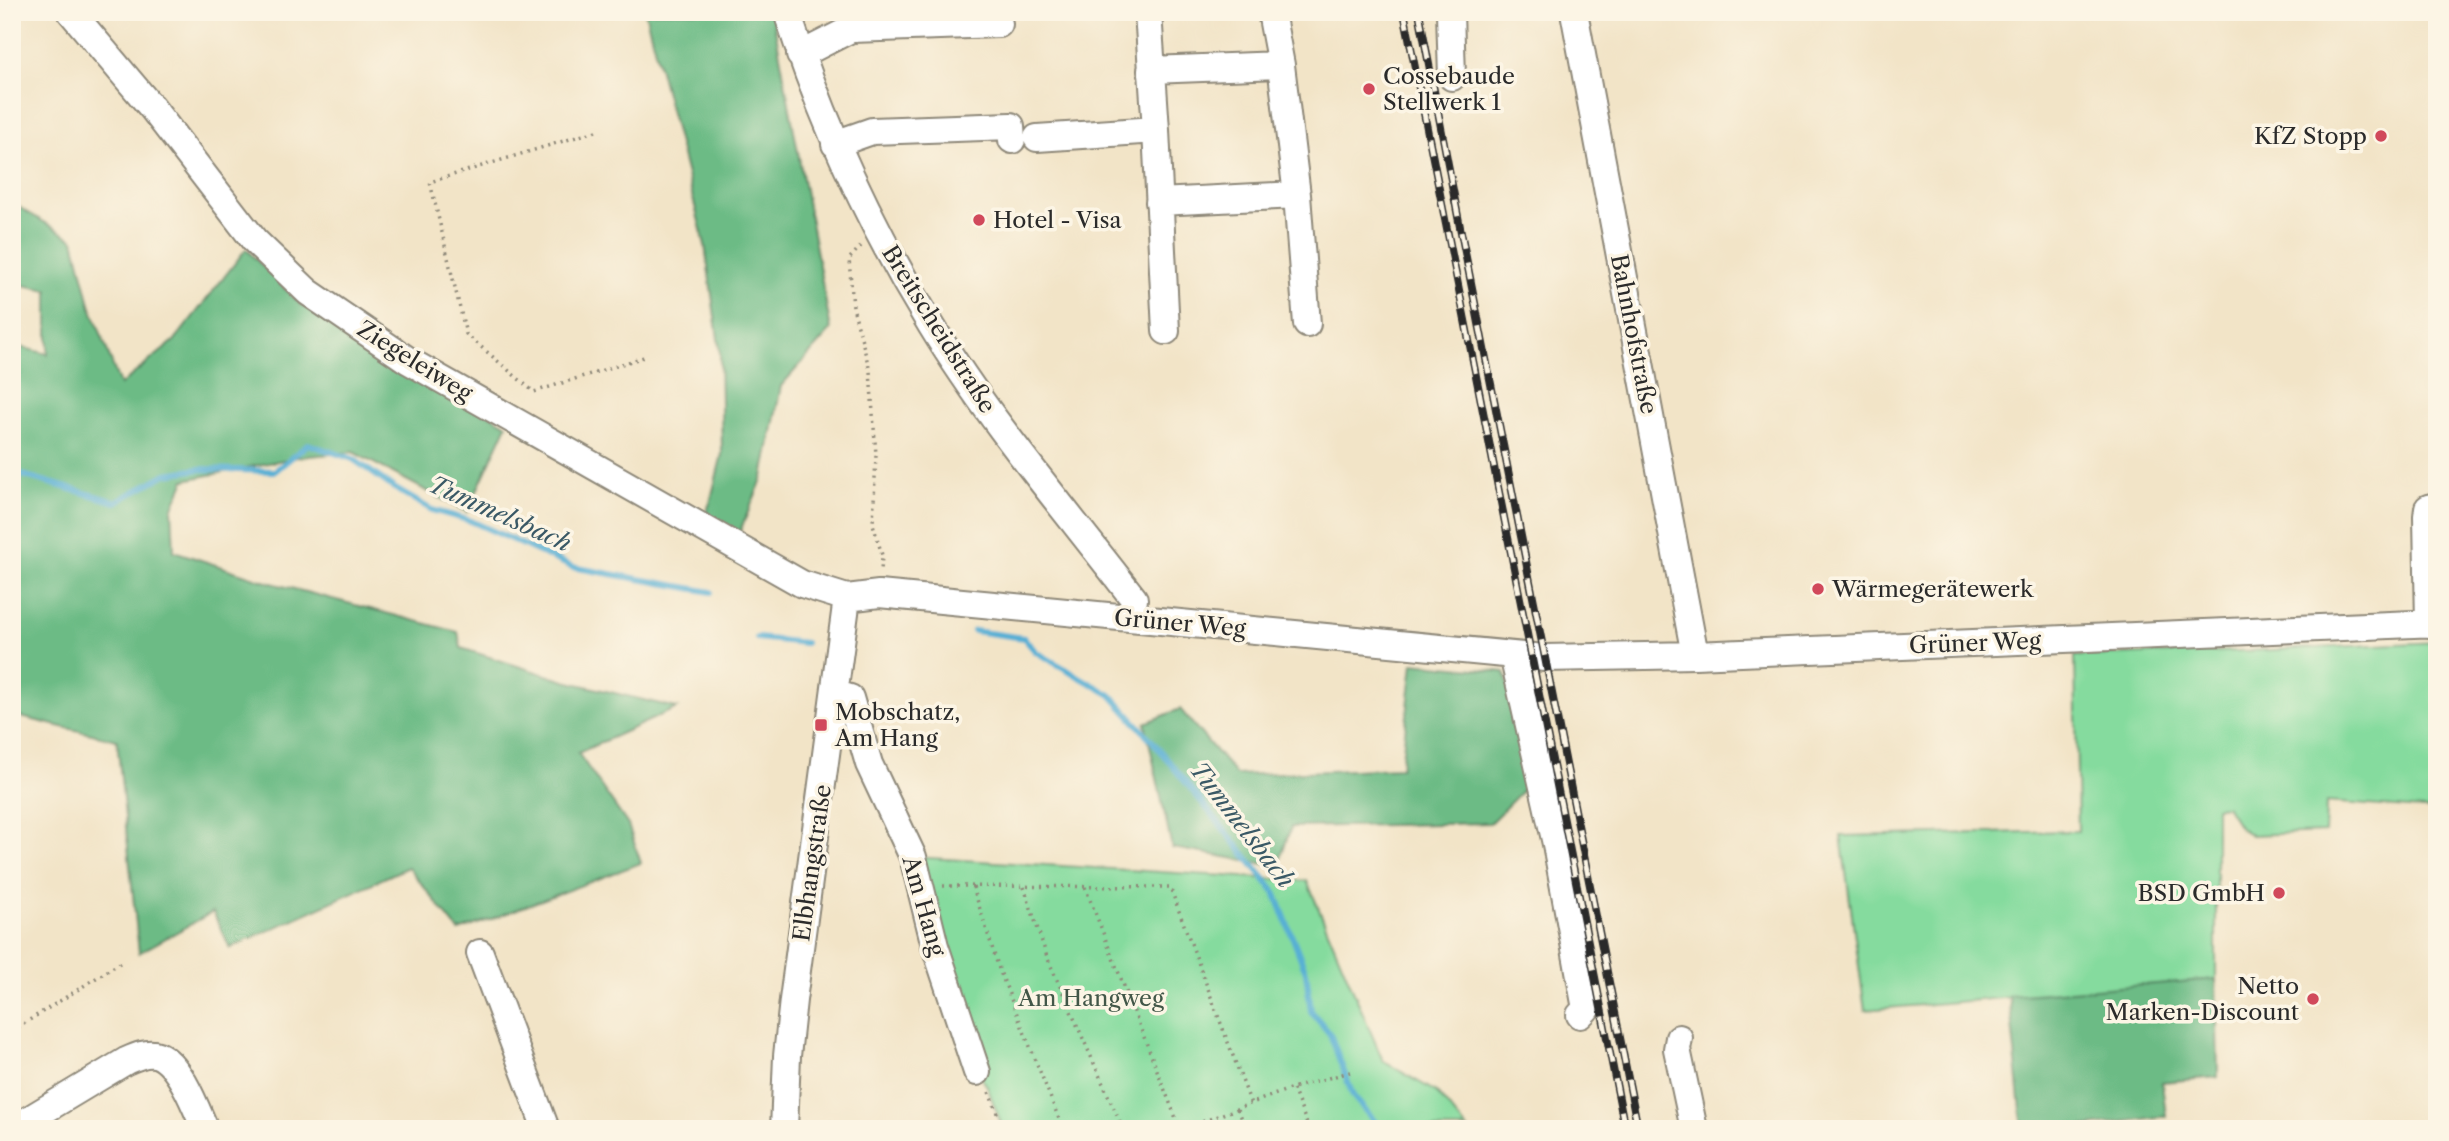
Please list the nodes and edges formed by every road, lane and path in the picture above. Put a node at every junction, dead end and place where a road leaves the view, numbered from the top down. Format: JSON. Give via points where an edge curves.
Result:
{"nodes":[{"id":1,"x":786,"y":12,"type":"edge"},
{"id":2,"x":1147,"y":12,"type":"edge"},
{"id":3,"x":1271,"y":12,"type":"edge"},
{"id":4,"x":1450,"y":12,"type":"edge"},
{"id":5,"x":1574,"y":12,"type":"edge"},
{"id":6,"x":71,"y":13,"type":"edge"},
{"id":7,"x":999,"y":24,"type":"dead end"},
{"id":8,"x":800,"y":55,"type":"junction"},
{"id":9,"x":1281,"y":65,"type":"junction"},
{"id":10,"x":1152,"y":70,"type":"junction"},
{"id":11,"x":1452,"y":77,"type":"dead end"},
{"id":12,"x":1156,"y":130,"type":"junction"},
{"id":13,"x":596,"y":131,"type":"dead end"},
{"id":14,"x":835,"y":144,"type":"junction"},
{"id":15,"x":1297,"y":195,"type":"junction"},
{"id":16,"x":1160,"y":202,"type":"junction"},
{"id":17,"x":876,"y":229,"type":"junction"},
{"id":18,"x":1307,"y":324,"type":"dead end"},
{"id":19,"x":1166,"y":331,"type":"dead end"},
{"id":20,"x":647,"y":356,"type":"dead end"},
{"id":21,"x":2437,"y":506,"type":"edge"},
{"id":22,"x":879,"y":594,"type":"junction"},
{"id":23,"x":847,"y":598,"type":"junction"},
{"id":24,"x":1132,"y":618,"type":"junction"},
{"id":25,"x":2433,"y":623,"type":"edge"},
{"id":26,"x":1513,"y":655,"type":"junction"},
{"id":27,"x":1695,"y":655,"type":"junction"},
{"id":28,"x":835,"y":694,"type":"junction"},
{"id":29,"x":920,"y":886,"type":"junction"},
{"id":30,"x":973,"y":887,"type":"junction"},
{"id":31,"x":1024,"y":887,"type":"junction"},
{"id":32,"x":1085,"y":887,"type":"junction"},
{"id":33,"x":480,"y":953,"type":"dead end"},
{"id":34,"x":120,"y":963,"type":"dead end"},
{"id":35,"x":1580,"y":1015,"type":"dead end"},
{"id":36,"x":12,"y":1031,"type":"edge"},
{"id":37,"x":1679,"y":1038,"type":"dead end"},
{"id":38,"x":977,"y":1072,"type":"joint"},
{"id":39,"x":1350,"y":1072,"type":"dead end"},
{"id":40,"x":1292,"y":1088,"type":"junction"},
{"id":41,"x":1251,"y":1104,"type":"junction"},
{"id":42,"x":1238,"y":1109,"type":"junction"},
{"id":43,"x":13,"y":1129,"type":"edge"},
{"id":44,"x":205,"y":1129,"type":"edge"},
{"id":45,"x":546,"y":1129,"type":"edge"},
{"id":46,"x":784,"y":1129,"type":"edge"},
{"id":47,"x":1003,"y":1129,"type":"edge"},
{"id":48,"x":1063,"y":1129,"type":"edge"},
{"id":49,"x":1123,"y":1129,"type":"edge"},
{"id":50,"x":1183,"y":1129,"type":"edge"},
{"id":51,"x":1246,"y":1129,"type":"edge"},
{"id":52,"x":1309,"y":1129,"type":"edge"},
{"id":53,"x":1694,"y":1129,"type":"edge"}],
"edges":[{"from":1,"to":8,"type":"street","name":"Breitscheidstraße"},
{"from":2,"to":10,"type":"street"},
{"from":3,"to":9,"type":"street"},
{"from":4,"to":11,"type":"street"},
{"from":5,"to":27,"type":"street","name":"Bahnhofstraße"},
{"from":6,"to":23,"type":"street","name":"Ziegeleiweg","via":[[153,109],[254,240],[308,292],[420,368],[802,584]]},
{"from":7,"to":8,"type":"street","via":[[851,29]]},
{"from":8,"to":14,"type":"street","name":"Breitscheidstraße"},
{"from":9,"to":10,"type":"street"},
{"from":9,"to":15,"type":"street"},
{"from":10,"to":12,"type":"street"},
{"from":12,"to":14,"type":"street","via":[[1025,139],[1011,126],[872,131]]},
{"from":12,"to":16,"type":"street"},
{"from":13,"to":20,"type":"path","via":[[430,182],[466,334],[534,392]]},
{"from":14,"to":17,"type":"street","name":"Breitscheidstraße"},
{"from":15,"to":16,"type":"street"},
{"from":15,"to":18,"type":"street"},
{"from":16,"to":19,"type":"street"},
{"from":17,"to":22,"type":"path","via":[[849,259],[853,307],[870,371],[876,455],[873,524],[882,555]]},
{"from":17,"to":24,"type":"street","name":"Breitscheidstraße","via":[[932,326],[995,419],[1134,598]]},
{"from":21,"to":25,"type":"street","via":[[2428,508],[2427,516]]},
{"from":22,"to":23,"type":"street","name":"Grüner Weg"},
{"from":22,"to":24,"type":"street","name":"Grüner Weg"},
{"from":23,"to":28,"type":"street","name":"Elbhangstraße"},
{"from":24,"to":26,"type":"street","name":"Grüner Weg"},
{"from":25,"to":27,"type":"street","name":"Grüner Weg"},
{"from":26,"to":27,"type":"street","name":"Grüner Weg"},
{"from":26,"to":35,"type":"street","via":[[1556,844],[1586,1009]]},
{"from":28,"to":29,"type":"street","name":"Am Hang","via":[[850,698],[869,764],[913,857]]},
{"from":28,"to":46,"type":"street","name":"Elbhangstraße","via":[[793,1000]]},
{"from":29,"to":30,"type":"path"},
{"from":29,"to":38,"type":"street","name":"Am Hang","via":[[934,946]]},
{"from":30,"to":31,"type":"path"},
{"from":30,"to":48,"type":"path","via":[[999,969]]},
{"from":31,"to":32,"type":"path"},
{"from":31,"to":49,"type":"path","via":[[1047,957]]},
{"from":32,"to":41,"type":"path","via":[[1170,887]]},
{"from":32,"to":50,"type":"path"},
{"from":33,"to":45,"type":"street"},
{"from":34,"to":36,"type":"path"},
{"from":37,"to":53,"type":"street","via":[[1677,1049]]},
{"from":38,"to":47,"type":"path"},
{"from":39,"to":40,"type":"path"},
{"from":40,"to":41,"type":"path"},
{"from":40,"to":52,"type":"path"},
{"from":41,"to":42,"type":"path"},
{"from":42,"to":50,"type":"path"},
{"from":42,"to":51,"type":"path"},
{"from":43,"to":44,"type":"street","via":[[126,1061],[156,1054],[177,1072]]}]}
